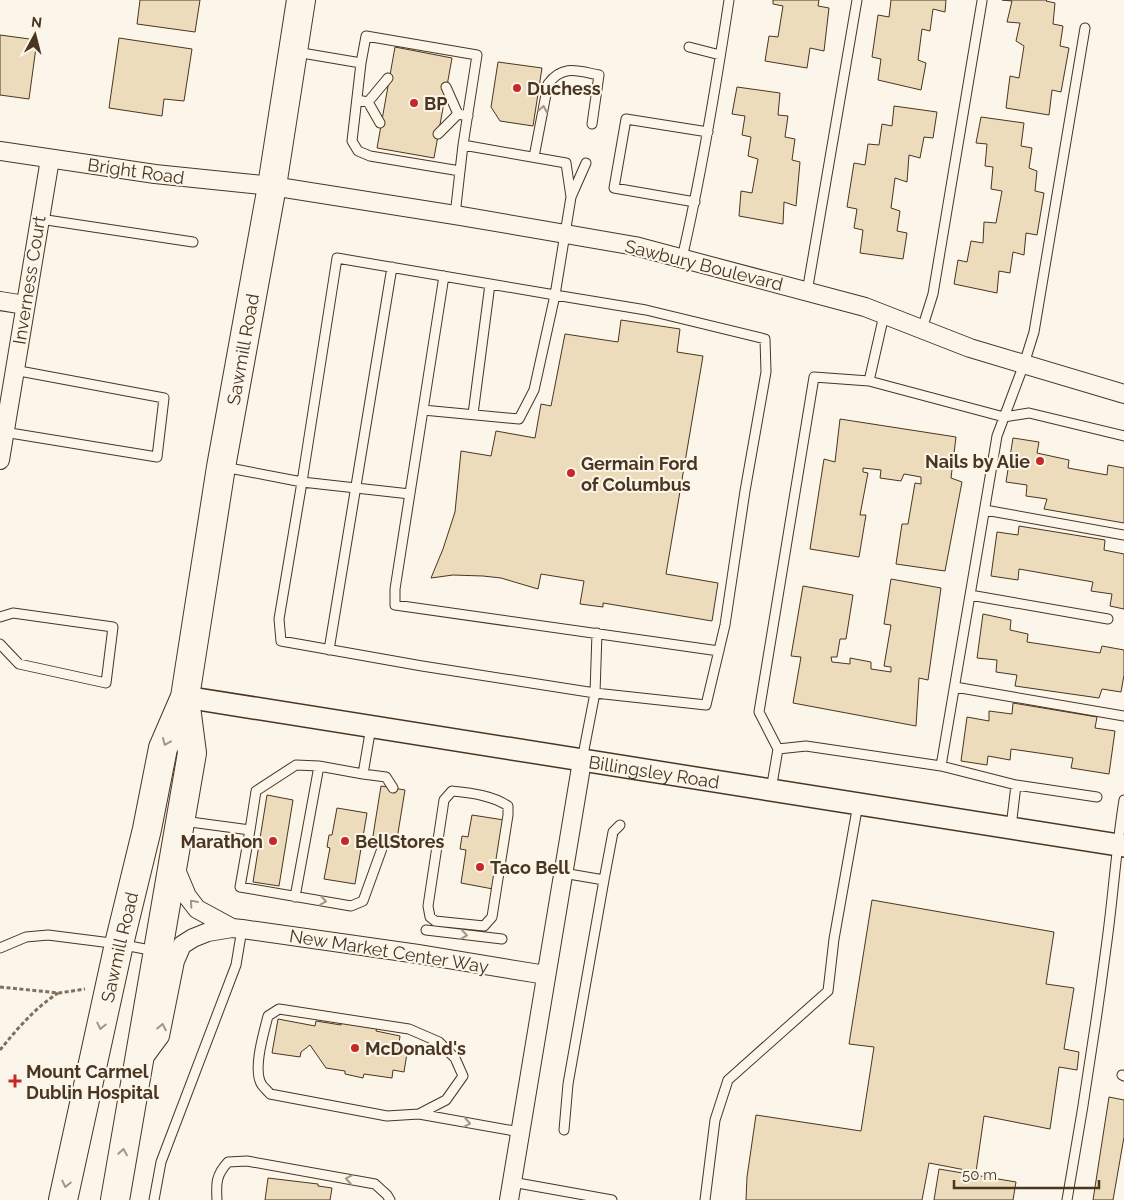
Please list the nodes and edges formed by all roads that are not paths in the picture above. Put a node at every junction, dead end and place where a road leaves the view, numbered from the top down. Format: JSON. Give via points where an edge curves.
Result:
{"nodes":[{"id":1,"x":301,"y":0,"type":"edge"},
{"id":2,"x":729,"y":0,"type":"edge"},
{"id":3,"x":857,"y":0,"type":"edge"},
{"id":4,"x":982,"y":1,"type":"edge"},
{"id":5,"x":1085,"y":28,"type":"dead end"},
{"id":6,"x":688,"y":47,"type":"dead end"},
{"id":7,"x":293,"y":51,"type":"junction"},
{"id":8,"x":720,"y":55,"type":"junction"},
{"id":9,"x":361,"y":63,"type":"junction"},
{"id":10,"x":388,"y":78,"type":"dead end"},
{"id":11,"x":446,"y":87,"type":"dead end"},
{"id":12,"x":357,"y":100,"type":"junction"},
{"id":13,"x":368,"y":102,"type":"junction"},
{"id":14,"x":458,"y":114,"type":"junction"},
{"id":15,"x":468,"y":116,"type":"junction"},
{"id":16,"x":380,"y":123,"type":"dead end"},
{"id":17,"x":592,"y":124,"type":"dead end"},
{"id":18,"x":708,"y":132,"type":"junction"},
{"id":19,"x":438,"y":134,"type":"dead end"},
{"id":20,"x":463,"y":145,"type":"junction"},
{"id":21,"x":0,"y":151,"type":"edge"},
{"id":22,"x":534,"y":157,"type":"junction"},
{"id":23,"x":50,"y":159,"type":"junction"},
{"id":24,"x":586,"y":163,"type":"dead end"},
{"id":25,"x":460,"y":171,"type":"junction"},
{"id":26,"x":272,"y":186,"type":"junction"},
{"id":27,"x":571,"y":197,"type":"junction"},
{"id":28,"x":695,"y":202,"type":"junction"},
{"id":29,"x":455,"y":215,"type":"junction"},
{"id":30,"x":40,"y":219,"type":"junction"},
{"id":31,"x":564,"y":234,"type":"junction"},
{"id":32,"x":193,"y":242,"type":"dead end"},
{"id":33,"x":682,"y":258,"type":"junction"},
{"id":34,"x":392,"y":267,"type":"junction"},
{"id":35,"x":444,"y":276,"type":"junction"},
{"id":36,"x":490,"y":284,"type":"junction"},
{"id":37,"x":807,"y":292,"type":"junction"},
{"id":38,"x":555,"y":295,"type":"junction"},
{"id":39,"x":0,"y":301,"type":"edge"},
{"id":40,"x":25,"y":305,"type":"junction"},
{"id":41,"x":884,"y":315,"type":"junction"},
{"id":42,"x":922,"y":329,"type":"junction"},
{"id":43,"x":1024,"y":364,"type":"junction"},
{"id":44,"x":14,"y":370,"type":"junction"},
{"id":45,"x":869,"y":381,"type":"junction"},
{"id":46,"x":1124,"y":394,"type":"edge"},
{"id":47,"x":423,"y":410,"type":"junction"},
{"id":48,"x":473,"y":414,"type":"junction"},
{"id":49,"x":1004,"y":417,"type":"junction"},
{"id":50,"x":3,"y":424,"type":"edge"},
{"id":51,"x":1124,"y":436,"type":"edge"},
{"id":52,"x":0,"y":460,"type":"edge"},
{"id":53,"x":221,"y":467,"type":"junction"},
{"id":54,"x":302,"y":482,"type":"junction"},
{"id":55,"x":356,"y":488,"type":"junction"},
{"id":56,"x":410,"y":494,"type":"junction"},
{"id":57,"x":985,"y":510,"type":"junction"},
{"id":58,"x":1124,"y":535,"type":"edge"},
{"id":59,"x":970,"y":595,"type":"junction"},
{"id":60,"x":0,"y":617,"type":"edge"},
{"id":61,"x":1108,"y":619,"type":"dead end"},
{"id":62,"x":596,"y":633,"type":"junction"},
{"id":63,"x":0,"y":644,"type":"edge"},
{"id":64,"x":329,"y":650,"type":"junction"},
{"id":65,"x":719,"y":650,"type":"junction"},
{"id":66,"x":955,"y":687,"type":"junction"},
{"id":67,"x":595,"y":693,"type":"junction"},
{"id":68,"x":185,"y":697,"type":"junction"},
{"id":69,"x":1124,"y":716,"type":"edge"},
{"id":70,"x":371,"y":727,"type":"junction"},
{"id":71,"x":778,"y":750,"type":"junction"},
{"id":72,"x":582,"y":761,"type":"junction"},
{"id":73,"x":319,"y":766,"type":"junction"},
{"id":74,"x":941,"y":766,"type":"junction"},
{"id":75,"x":363,"y":774,"type":"junction"},
{"id":76,"x":1016,"y":785,"type":"junction"},
{"id":77,"x":393,"y":788,"type":"dead end"},
{"id":78,"x":771,"y":790,"type":"junction"},
{"id":79,"x":1097,"y":797,"type":"dead end"},
{"id":80,"x":1124,"y":800,"type":"edge"},
{"id":81,"x":858,"y":804,"type":"junction"},
{"id":82,"x":180,"y":820,"type":"junction"},
{"id":83,"x":620,"y":825,"type":"dead end"},
{"id":84,"x":1011,"y":827,"type":"junction"},
{"id":85,"x":250,"y":830,"type":"junction"},
{"id":86,"x":384,"y":843,"type":"dead end"},
{"id":87,"x":1120,"y":845,"type":"edge"},
{"id":88,"x":173,"y":862,"type":"junction"},
{"id":89,"x":563,"y":873,"type":"junction"},
{"id":90,"x":604,"y":880,"type":"junction"},
{"id":91,"x":295,"y":897,"type":"junction"},
{"id":92,"x":484,"y":926,"type":"junction"},
{"id":93,"x":237,"y":928,"type":"junction"},
{"id":94,"x":426,"y":930,"type":"dead end"},
{"id":95,"x":484,"y":938,"type":"junction"},
{"id":96,"x":502,"y":939,"type":"dead end"},
{"id":97,"x":120,"y":944,"type":"junction"},
{"id":98,"x":0,"y":948,"type":"edge"},
{"id":99,"x":157,"y":952,"type":"junction"},
{"id":100,"x":546,"y":975,"type":"junction"},
{"id":101,"x":137,"y":1068,"type":"junction"},
{"id":102,"x":419,"y":1114,"type":"junction"},
{"id":103,"x":564,"y":1130,"type":"dead end"},
{"id":104,"x":520,"y":1132,"type":"junction"},
{"id":105,"x":512,"y":1182,"type":"junction"},
{"id":106,"x":63,"y":1200,"type":"edge"},
{"id":107,"x":115,"y":1200,"type":"edge"},
{"id":108,"x":154,"y":1200,"type":"edge"},
{"id":109,"x":217,"y":1200,"type":"edge"},
{"id":110,"x":390,"y":1200,"type":"edge"},
{"id":111,"x":509,"y":1200,"type":"edge"},
{"id":112,"x":612,"y":1200,"type":"edge"},
{"id":113,"x":705,"y":1200,"type":"edge"},
{"id":114,"x":1067,"y":1200,"type":"edge"}],
"edges":[{"from":1,"to":7,"type":"main road","name":"Sawmill Road"},
{"from":2,"to":8,"type":"lane"},
{"from":3,"to":37,"type":"lane"},
{"from":4,"to":42,"type":"lane","via":[[933,294]]},
{"from":5,"to":43,"type":"lane","via":[[1034,332]]},
{"from":6,"to":8,"type":"lane"},
{"from":7,"to":9,"type":"lane"},
{"from":7,"to":26,"type":"main road","name":"Sawmill Road"},
{"from":8,"to":18,"type":"lane"},
{"from":9,"to":12,"type":"lane"},
{"from":9,"to":15,"type":"lane","via":[[366,36],[477,55]]},
{"from":10,"to":13,"type":"lane"},
{"from":11,"to":14,"type":"lane"},
{"from":12,"to":13,"type":"lane"},
{"from":12,"to":25,"type":"lane","via":[[352,141],[358,151],[370,156]]},
{"from":13,"to":16,"type":"lane"},
{"from":14,"to":15,"type":"lane"},
{"from":14,"to":19,"type":"lane"},
{"from":15,"to":20,"type":"lane"},
{"from":22,"to":17,"type":"lane","one_way":true,"via":[[548,84],[561,72],[571,70],[599,75]]},
{"from":18,"to":28,"type":"lane"},
{"from":18,"to":28,"type":"lane","via":[[626,119],[614,188]]},
{"from":20,"to":22,"type":"lane"},
{"from":20,"to":25,"type":"lane"},
{"from":21,"to":23,"type":"street","name":"Bright Road"},
{"from":22,"to":27,"type":"lane","via":[[566,163]]},
{"from":23,"to":26,"type":"street","name":"Bright Road"},
{"from":23,"to":30,"type":"street","name":"Inverness Court"},
{"from":24,"to":27,"type":"lane"},
{"from":25,"to":29,"type":"lane"},
{"from":26,"to":29,"type":"street","name":"Sawbury Boulevard"},
{"from":26,"to":53,"type":"main road","name":"Sawmill Road"},
{"from":27,"to":31,"type":"lane"},
{"from":28,"to":33,"type":"lane"},
{"from":29,"to":31,"type":"street","name":"Sawbury Boulevard"},
{"from":30,"to":32,"type":"lane"},
{"from":30,"to":40,"type":"street","name":"Inverness Court"},
{"from":31,"to":33,"type":"street","name":"Sawbury Boulevard"},
{"from":31,"to":38,"type":"lane"},
{"from":33,"to":37,"type":"street","name":"Sawbury Boulevard"},
{"from":34,"to":35,"type":"lane"},
{"from":34,"to":54,"type":"lane","via":[[338,258]]},
{"from":34,"to":55,"type":"lane"},
{"from":35,"to":36,"type":"lane"},
{"from":35,"to":47,"type":"lane"},
{"from":36,"to":38,"type":"lane"},
{"from":36,"to":48,"type":"lane"},
{"from":37,"to":41,"type":"street","name":"Sawbury Boulevard"},
{"from":38,"to":48,"type":"lane","via":[[534,390],[519,419]]},
{"from":38,"to":65,"type":"lane","via":[[646,310],[765,338],[766,372]]},
{"from":39,"to":40,"type":"street"},
{"from":40,"to":44,"type":"street","name":"Inverness Court"},
{"from":41,"to":42,"type":"street","name":"Sawbury Boulevard"},
{"from":41,"to":45,"type":"lane"},
{"from":42,"to":43,"type":"street","name":"Sawbury Boulevard"},
{"from":43,"to":46,"type":"street","name":"Sawbury Boulevard"},
{"from":43,"to":49,"type":"lane"},
{"from":44,"to":50,"type":"street","name":"Inverness Court"},
{"from":44,"to":50,"type":"lane","via":[[164,398],[157,457]]},
{"from":45,"to":49,"type":"lane"},
{"from":45,"to":71,"type":"lane","via":[[814,377],[759,712]]},
{"from":47,"to":48,"type":"lane"},
{"from":47,"to":56,"type":"lane"},
{"from":49,"to":51,"type":"lane","via":[[1029,413]]},
{"from":49,"to":57,"type":"lane","via":[[997,436]]},
{"from":50,"to":52,"type":"street","name":"Inverness Court"},
{"from":53,"to":54,"type":"lane"},
{"from":53,"to":68,"type":"main road","name":"Sawmill Road"},
{"from":54,"to":55,"type":"lane"},
{"from":54,"to":64,"type":"lane","via":[[280,619],[281,641]]},
{"from":55,"to":56,"type":"lane"},
{"from":55,"to":64,"type":"lane"},
{"from":56,"to":62,"type":"lane","via":[[395,604]]},
{"from":57,"to":58,"type":"lane"},
{"from":57,"to":59,"type":"lane"},
{"from":59,"to":61,"type":"lane"},
{"from":59,"to":66,"type":"lane"},
{"from":60,"to":63,"type":"lane","via":[[13,613],[113,628],[106,683],[19,664]]},
{"from":62,"to":65,"type":"lane"},
{"from":62,"to":67,"type":"lane"},
{"from":64,"to":67,"type":"lane"},
{"from":65,"to":67,"type":"lane","via":[[706,706]]},
{"from":66,"to":69,"type":"lane"},
{"from":66,"to":74,"type":"lane"},
{"from":67,"to":72,"type":"lane"},
{"from":68,"to":70,"type":"street","name":"Billingsley Road"},
{"from":68,"to":82,"type":"main road","name":"Sawmill Road","via":[[192,754]]},
{"from":68,"to":97,"type":"main road","name":"Sawmill Road","one_way":true,"via":[[163,748]]},
{"from":70,"to":72,"type":"street","name":"Billingsley Road"},
{"from":70,"to":75,"type":"lane"},
{"from":71,"to":74,"type":"lane","via":[[806,746]]},
{"from":71,"to":78,"type":"lane"},
{"from":72,"to":78,"type":"street","name":"Billingsley Road"},
{"from":72,"to":89,"type":"street"},
{"from":73,"to":75,"type":"lane"},
{"from":73,"to":85,"type":"lane","via":[[296,765],[256,791]]},
{"from":73,"to":91,"type":"lane"},
{"from":74,"to":76,"type":"lane"},
{"from":75,"to":77,"type":"lane","via":[[386,777]]},
{"from":76,"to":79,"type":"lane"},
{"from":76,"to":84,"type":"lane"},
{"from":78,"to":81,"type":"street","name":"Billingsley Road"},
{"from":80,"to":87,"type":"lane"},
{"from":81,"to":84,"type":"street","name":"Billingsley Road"},
{"from":81,"to":113,"type":"lane","via":[[828,991],[728,1080],[715,1120]]},
{"from":82,"to":85,"type":"lane"},
{"from":82,"to":88,"type":"main road","name":"Sawmill Road"},
{"from":83,"to":90,"type":"lane","via":[[613,832]]},
{"from":84,"to":87,"type":"street","name":"Billingsley Road"},
{"from":85,"to":91,"type":"lane","via":[[240,887]]},
{"from":91,"to":86,"type":"lane","one_way":true,"via":[[352,906],[363,901]]},
{"from":87,"to":114,"type":"lane"},
{"from":93,"to":88,"type":"street","name":"New Market Center Way","one_way":true,"via":[[197,908],[187,896]]},
{"from":88,"to":99,"type":"main road","name":"Sawmill Road"},
{"from":89,"to":90,"type":"lane"},
{"from":89,"to":100,"type":"street"},
{"from":90,"to":103,"type":"lane","via":[[568,1084]]},
{"from":92,"to":92,"type":"lane","via":[[492,917],[508,806],[478,794],[452,791],[444,800],[428,906],[430,917],[435,921]]},
{"from":92,"to":95,"type":"lane"},
{"from":93,"to":100,"type":"street","name":"New Market Center Way"},
{"from":101,"to":93,"type":"street","name":"New Market Center Way","one_way":true,"via":[[160,1036],[175,961],[182,945],[208,932]]},
{"from":93,"to":108,"type":"lane","via":[[236,965],[161,1162]]},
{"from":94,"to":95,"type":"lane","one_way":true},
{"from":95,"to":96,"type":"lane"},
{"from":97,"to":98,"type":"lane","via":[[37,934]]},
{"from":97,"to":99,"type":"lane"},
{"from":97,"to":106,"type":"main road","name":"Sawmill Road","one_way":true},
{"from":99,"to":101,"type":"main road","name":"Sawmill Road"},
{"from":100,"to":104,"type":"street"},
{"from":107,"to":101,"type":"main road","name":"Sawmill Road","one_way":true},
{"from":102,"to":102,"type":"lane","via":[[446,1100],[463,1076],[455,1058],[439,1042],[409,1029],[279,1009],[268,1016],[258,1070],[261,1084],[270,1094],[387,1116]]},
{"from":102,"to":104,"type":"lane","one_way":true},
{"from":104,"to":105,"type":"street"},
{"from":105,"to":111,"type":"street"},
{"from":105,"to":112,"type":"lane"},
{"from":110,"to":109,"type":"lane","one_way":true,"via":[[375,1184],[248,1161],[228,1162],[220,1170]]}]}
